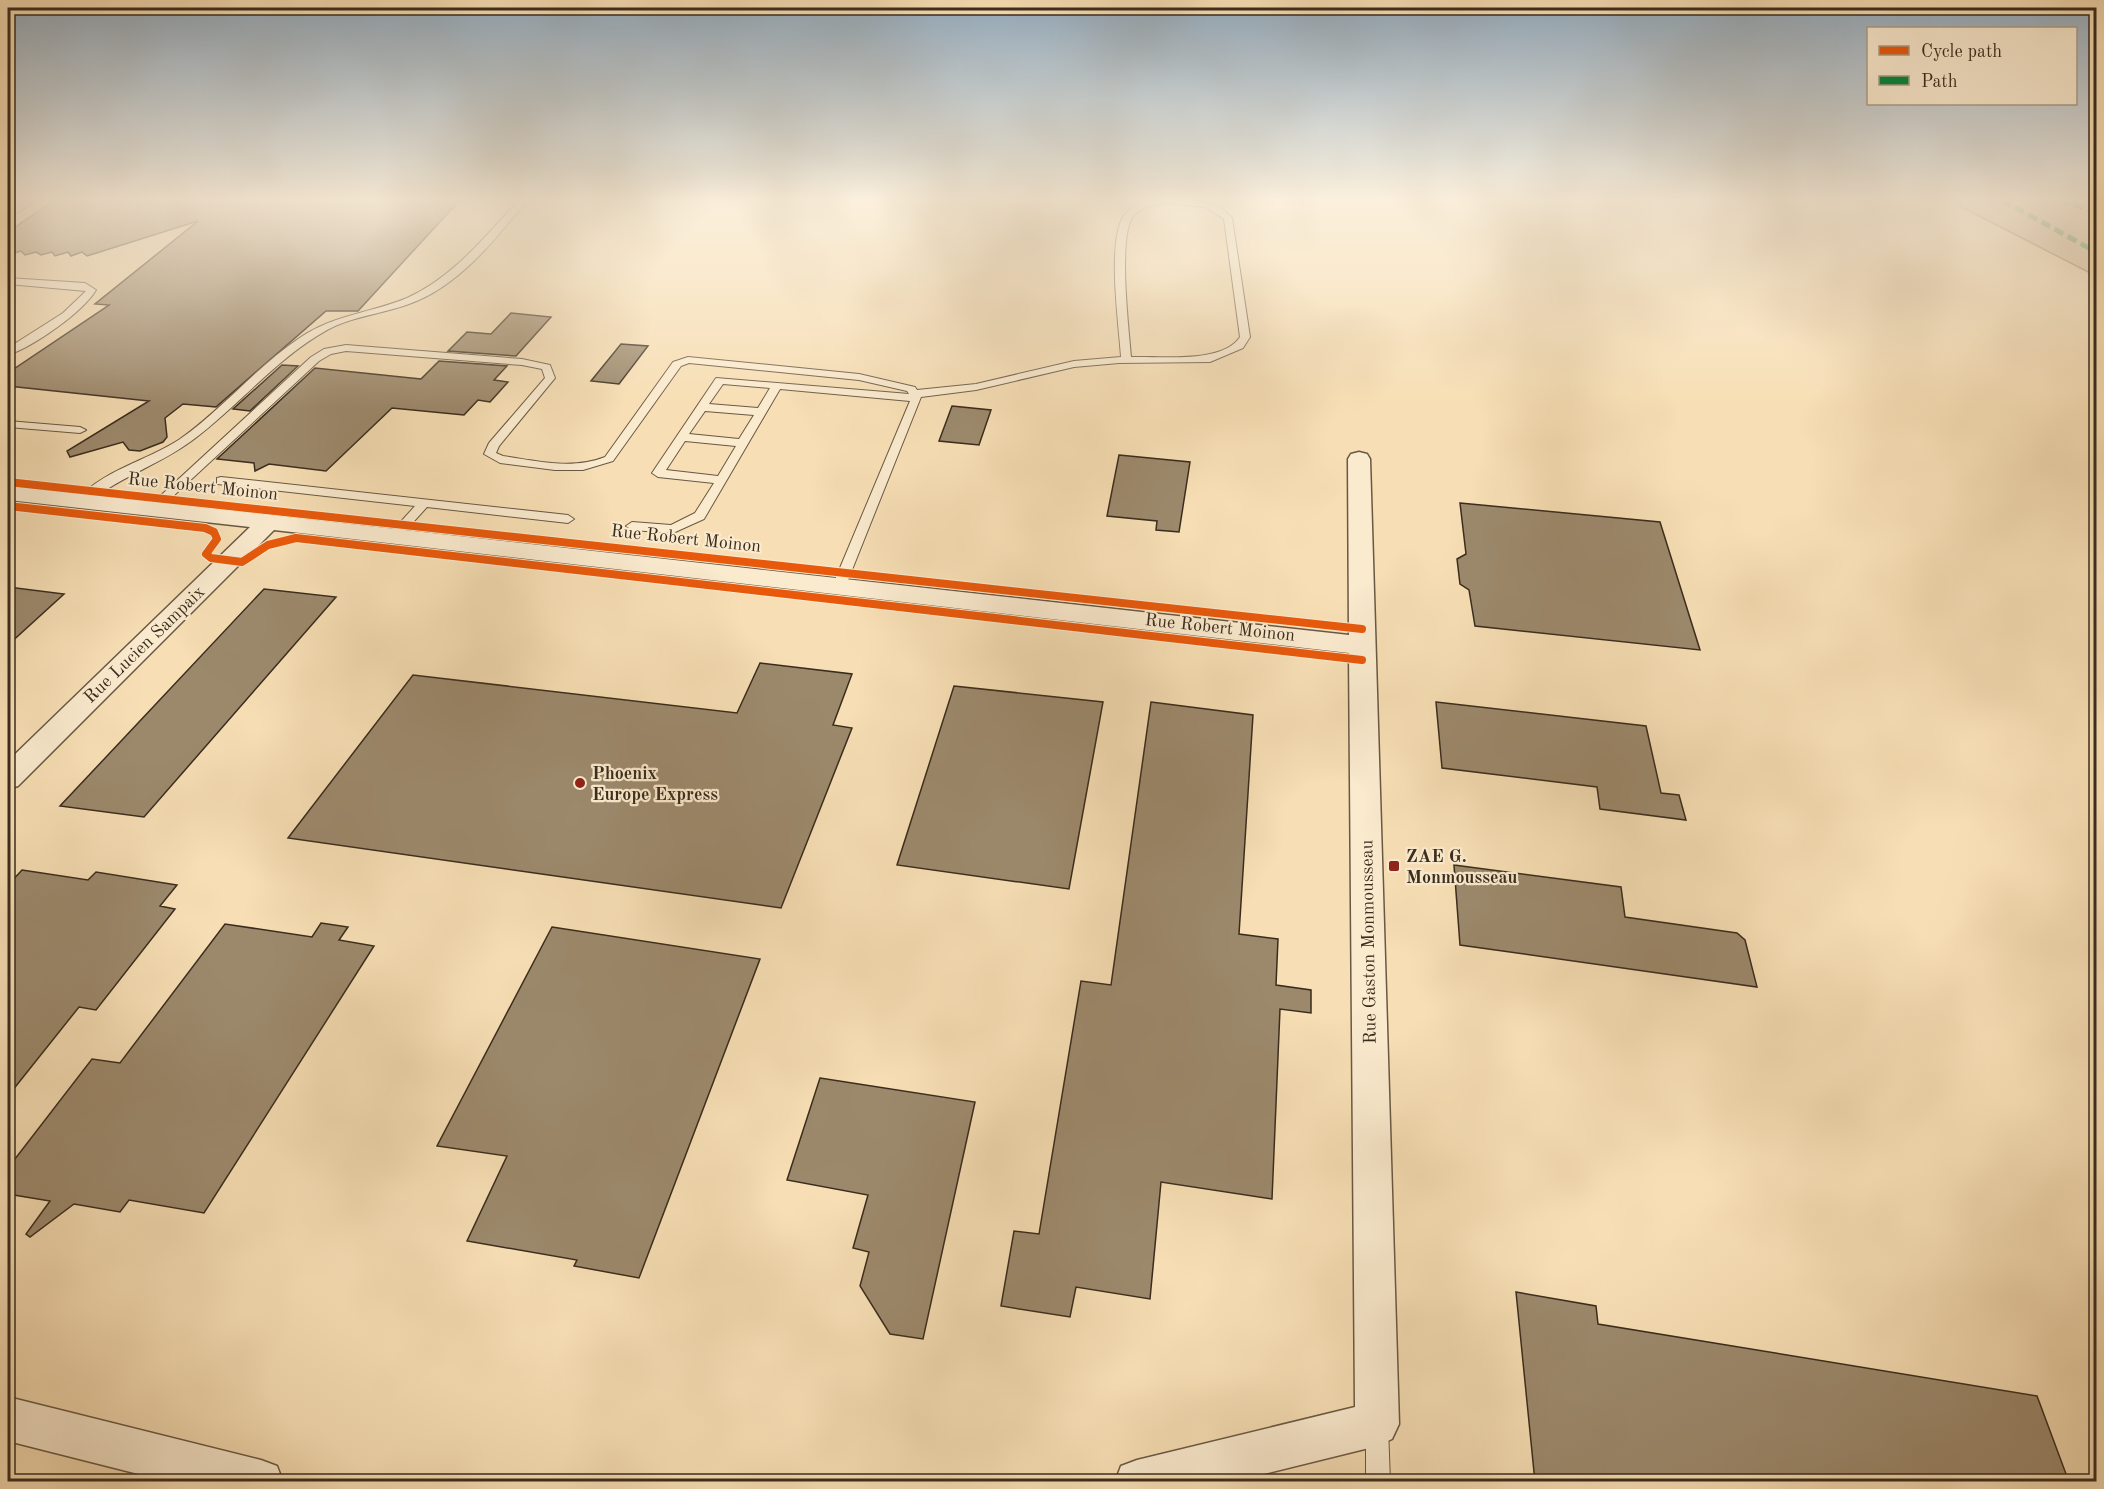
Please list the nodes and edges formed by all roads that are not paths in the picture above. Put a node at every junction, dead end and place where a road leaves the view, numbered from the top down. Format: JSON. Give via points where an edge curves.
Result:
{"nodes":[{"id":1,"x":458,"y":269,"type":"edge"},
{"id":2,"x":1122,"y":269,"type":"edge"},
{"id":3,"x":1235,"y":269,"type":"edge"},
{"id":4,"x":8,"y":281,"type":"edge"},
{"id":5,"x":8,"y":352,"type":"edge"},
{"id":6,"x":1126,"y":360,"type":"junction"},
{"id":7,"x":777,"y":385,"type":"junction"},
{"id":8,"x":916,"y":396,"type":"junction"},
{"id":9,"x":701,"y":407,"type":"junction"},
{"id":10,"x":761,"y":412,"type":"junction"},
{"id":11,"x":8,"y":424,"type":"edge"},
{"id":12,"x":80,"y":430,"type":"dead end"},
{"id":13,"x":682,"y":437,"type":"junction"},
{"id":14,"x":743,"y":443,"type":"junction"},
{"id":15,"x":1359,"y":459,"type":"dead end"},
{"id":16,"x":722,"y":480,"type":"junction"},
{"id":17,"x":221,"y":481,"type":"dead end"},
{"id":18,"x":8,"y":494,"type":"edge"},
{"id":19,"x":81,"y":502,"type":"junction"},
{"id":20,"x":424,"y":502,"type":"junction"},
{"id":21,"x":151,"y":510,"type":"junction"},
{"id":22,"x":568,"y":519,"type":"dead end"},
{"id":23,"x":268,"y":523,"type":"junction"},
{"id":24,"x":632,"y":526,"type":"dead end"},
{"id":25,"x":393,"y":537,"type":"junction"},
{"id":26,"x":839,"y":586,"type":"junction"},
{"id":27,"x":1362,"y":645,"type":"junction"},
{"id":28,"x":8,"y":777,"type":"edge"},
{"id":29,"x":8,"y":1419,"type":"edge"},
{"id":30,"x":1377,"y":1424,"type":"junction"},
{"id":31,"x":261,"y":1482,"type":"edge"},
{"id":32,"x":1137,"y":1482,"type":"edge"},
{"id":33,"x":1378,"y":1482,"type":"edge"}],
"edges":[{"from":1,"to":19,"type":"lane","via":[[447,281],[410,300],[326,326],[301,340],[184,442],[109,480]]},
{"from":2,"to":6,"type":"lane"},
{"from":3,"to":6,"type":"lane","via":[[1245,337],[1239,346],[1210,359]]},
{"from":4,"to":5,"type":"lane","via":[[85,286],[91,290],[75,308]]},
{"from":6,"to":8,"type":"lane","via":[[1074,364],[976,387]]},
{"from":7,"to":8,"type":"lane"},
{"from":7,"to":9,"type":"lane","via":[[720,380]]},
{"from":7,"to":10,"type":"lane"},
{"from":8,"to":21,"type":"lane","via":[[911,389],[859,377],[688,360],[677,364],[609,459],[575,467],[500,459],[490,454],[493,445],[550,378],[546,367],[346,348],[328,351],[315,359]]},
{"from":8,"to":26,"type":"lane"},
{"from":9,"to":10,"type":"lane"},
{"from":9,"to":13,"type":"lane"},
{"from":10,"to":14,"type":"lane"},
{"from":11,"to":12,"type":"lane"},
{"from":13,"to":14,"type":"lane"},
{"from":13,"to":16,"type":"lane","via":[[658,473]]},
{"from":14,"to":16,"type":"lane"},
{"from":15,"to":27,"type":"street","name":"Rue Gaston Monmousseau"},
{"from":16,"to":24,"type":"lane","via":[[700,516],[687,525],[660,530]]},
{"from":17,"to":20,"type":"lane"},
{"from":18,"to":19,"type":"street","name":"Rue Robert Moinon"},
{"from":19,"to":21,"type":"street","name":"Rue Robert Moinon"},
{"from":20,"to":22,"type":"lane"},
{"from":20,"to":25,"type":"lane"},
{"from":21,"to":23,"type":"street","name":"Rue Robert Moinon"},
{"from":23,"to":25,"type":"street","name":"Rue Robert Moinon"},
{"from":23,"to":28,"type":"street","name":"Rue Lucien Sampaix"},
{"from":25,"to":26,"type":"street","name":"Rue Robert Moinon"},
{"from":26,"to":27,"type":"street","name":"Rue Robert Moinon"},
{"from":27,"to":30,"type":"street","name":"Rue Gaston Monmousseau"},
{"from":29,"to":31,"type":"street"},
{"from":30,"to":32,"type":"street"},
{"from":30,"to":33,"type":"lane"}]}
